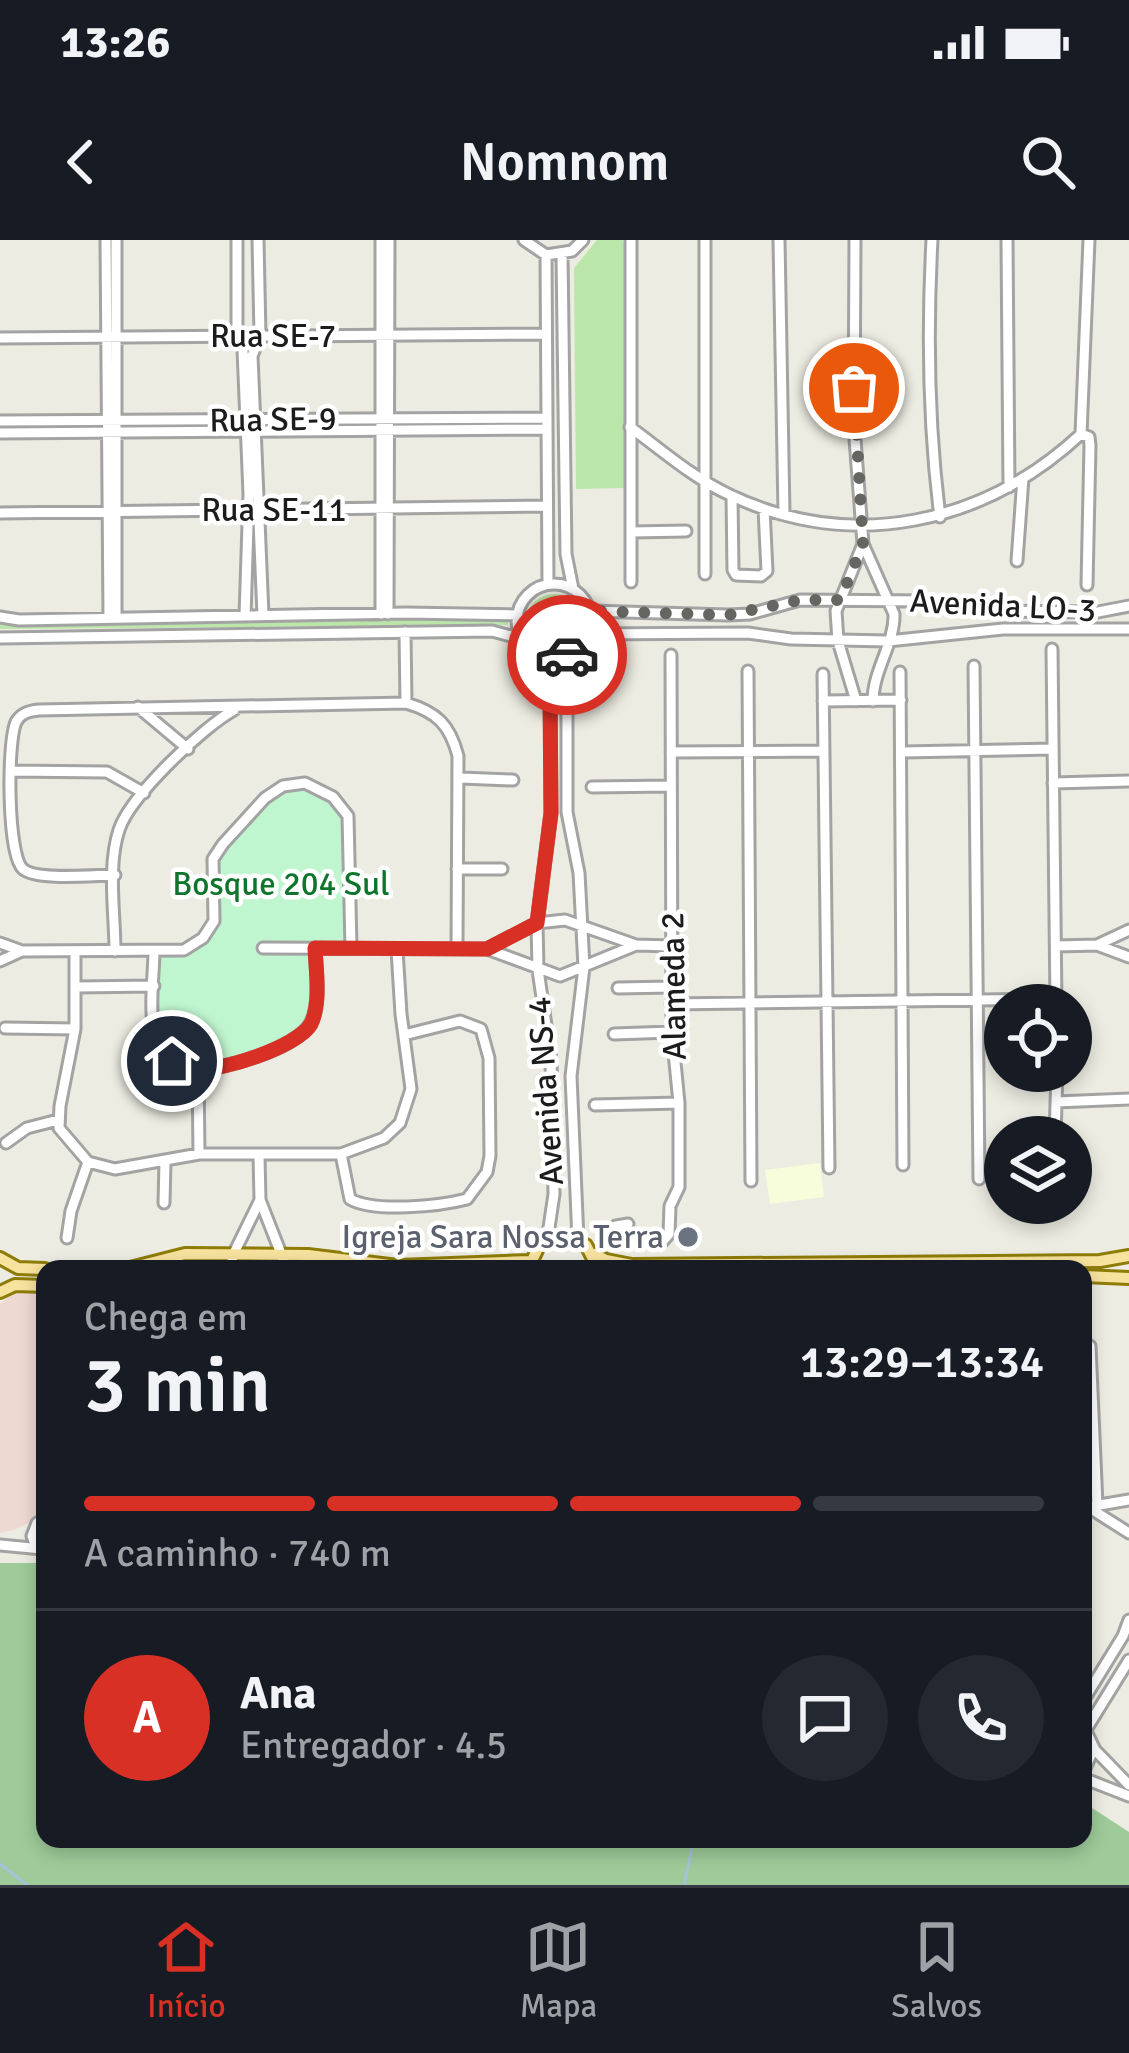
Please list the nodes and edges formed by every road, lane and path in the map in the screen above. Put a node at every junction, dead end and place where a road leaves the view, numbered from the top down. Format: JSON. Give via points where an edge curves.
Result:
{"nodes":[{"id":1,"x":106,"y":240,"type":"edge"},
{"id":2,"x":116,"y":240,"type":"edge"},
{"id":3,"x":237,"y":240,"type":"edge"},
{"id":4,"x":258,"y":240,"type":"edge"},
{"id":5,"x":385,"y":240,"type":"edge"},
{"id":6,"x":524,"y":240,"type":"edge"},
{"id":7,"x":584,"y":240,"type":"edge"},
{"id":8,"x":631,"y":240,"type":"edge"},
{"id":9,"x":705,"y":240,"type":"edge"},
{"id":10,"x":778,"y":240,"type":"edge"},
{"id":11,"x":856,"y":240,"type":"edge"},
{"id":12,"x":932,"y":240,"type":"edge"},
{"id":13,"x":1007,"y":240,"type":"edge"},
{"id":14,"x":1089,"y":240,"type":"edge"},
{"id":15,"x":546,"y":255,"type":"junction"},
{"id":16,"x":562,"y":255,"type":"junction"},
{"id":17,"x":546,"y":334,"type":"junction"},
{"id":18,"x":386,"y":335,"type":"junction"},
{"id":19,"x":112,"y":336,"type":"junction"},
{"id":20,"x":237,"y":336,"type":"junction"},
{"id":21,"x":260,"y":336,"type":"junction"},
{"id":22,"x":0,"y":338,"type":"edge"},
{"id":23,"x":0,"y":422,"type":"edge"},
{"id":24,"x":386,"y":424,"type":"junction"},
{"id":25,"x":546,"y":424,"type":"junction"},
{"id":26,"x":251,"y":425,"type":"junction"},
{"id":27,"x":111,"y":426,"type":"junction"},
{"id":28,"x":630,"y":427,"type":"junction"},
{"id":29,"x":0,"y":433,"type":"edge"},
{"id":30,"x":1081,"y":434,"type":"junction"},
{"id":31,"x":1023,"y":478,"type":"junction"},
{"id":32,"x":706,"y":483,"type":"junction"},
{"id":33,"x":1010,"y":487,"type":"junction"},
{"id":34,"x":732,"y":496,"type":"junction"},
{"id":35,"x":547,"y":506,"type":"junction"},
{"id":36,"x":111,"y":509,"type":"junction"},
{"id":37,"x":386,"y":509,"type":"junction"},
{"id":38,"x":764,"y":509,"type":"junction"},
{"id":39,"x":253,"y":510,"type":"junction"},
{"id":40,"x":0,"y":513,"type":"edge"},
{"id":41,"x":784,"y":513,"type":"junction"},
{"id":42,"x":940,"y":517,"type":"junction"},
{"id":43,"x":862,"y":524,"type":"junction"},
{"id":44,"x":686,"y":531,"type":"dead end"},
{"id":45,"x":631,"y":532,"type":"junction"},
{"id":46,"x":863,"y":544,"type":"junction"},
{"id":47,"x":1017,"y":561,"type":"dead end"},
{"id":48,"x":705,"y":574,"type":"dead end"},
{"id":49,"x":632,"y":582,"type":"dead end"},
{"id":50,"x":548,"y":584,"type":"junction"},
{"id":51,"x":1088,"y":585,"type":"dead end"},
{"id":52,"x":573,"y":589,"type":"junction"},
{"id":53,"x":840,"y":600,"type":"junction"},
{"id":54,"x":888,"y":601,"type":"junction"},
{"id":55,"x":1129,"y":606,"type":"edge"},
{"id":56,"x":590,"y":611,"type":"junction"},
{"id":57,"x":385,"y":614,"type":"junction"},
{"id":58,"x":262,"y":615,"type":"junction"},
{"id":59,"x":518,"y":615,"type":"junction"},
{"id":60,"x":245,"y":616,"type":"junction"},
{"id":61,"x":0,"y":617,"type":"edge"},
{"id":62,"x":113,"y":617,"type":"junction"},
{"id":63,"x":1129,"y":629,"type":"edge"},
{"id":64,"x":405,"y":632,"type":"junction"},
{"id":65,"x":589,"y":634,"type":"junction"},
{"id":66,"x":0,"y":638,"type":"edge"},
{"id":67,"x":522,"y":639,"type":"junction"},
{"id":68,"x":838,"y":641,"type":"junction"},
{"id":69,"x":888,"y":641,"type":"junction"},
{"id":70,"x":1052,"y":649,"type":"dead end"},
{"id":71,"x":540,"y":655,"type":"junction"},
{"id":72,"x":568,"y":655,"type":"junction"},
{"id":73,"x":671,"y":656,"type":"dead end"},
{"id":74,"x":974,"y":666,"type":"dead end"},
{"id":75,"x":748,"y":671,"type":"dead end"},
{"id":76,"x":900,"y":672,"type":"dead end"},
{"id":77,"x":823,"y":674,"type":"dead end"},
{"id":78,"x":856,"y":700,"type":"junction"},
{"id":79,"x":901,"y":700,"type":"junction"},
{"id":80,"x":823,"y":701,"type":"junction"},
{"id":81,"x":873,"y":701,"type":"junction"},
{"id":82,"x":406,"y":703,"type":"junction"},
{"id":83,"x":139,"y":707,"type":"junction"},
{"id":84,"x":239,"y":708,"type":"junction"},
{"id":85,"x":188,"y":749,"type":"junction"},
{"id":86,"x":1053,"y":749,"type":"junction"},
{"id":87,"x":975,"y":750,"type":"junction"},
{"id":88,"x":748,"y":751,"type":"junction"},
{"id":89,"x":671,"y":752,"type":"junction"},
{"id":90,"x":824,"y":752,"type":"junction"},
{"id":91,"x":902,"y":752,"type":"junction"},
{"id":92,"x":10,"y":771,"type":"junction"},
{"id":93,"x":460,"y":778,"type":"junction"},
{"id":94,"x":513,"y":781,"type":"dead end"},
{"id":95,"x":1129,"y":782,"type":"edge"},
{"id":96,"x":1053,"y":783,"type":"junction"},
{"id":97,"x":671,"y":786,"type":"junction"},
{"id":98,"x":592,"y":787,"type":"dead end"},
{"id":99,"x":144,"y":793,"type":"junction"},
{"id":100,"x":457,"y":869,"type":"junction"},
{"id":101,"x":502,"y":869,"type":"dead end"},
{"id":102,"x":115,"y":875,"type":"junction"},
{"id":103,"x":537,"y":923,"type":"junction"},
{"id":104,"x":583,"y":924,"type":"junction"},
{"id":105,"x":1129,"y":930,"type":"edge"},
{"id":106,"x":0,"y":944,"type":"edge"},
{"id":107,"x":636,"y":945,"type":"junction"},
{"id":108,"x":1097,"y":945,"type":"junction"},
{"id":109,"x":672,"y":946,"type":"junction"},
{"id":110,"x":1056,"y":946,"type":"junction"},
{"id":111,"x":263,"y":948,"type":"dead end"},
{"id":112,"x":315,"y":948,"type":"junction"},
{"id":113,"x":351,"y":948,"type":"junction"},
{"id":114,"x":457,"y":949,"type":"junction"},
{"id":115,"x":487,"y":949,"type":"junction"},
{"id":116,"x":397,"y":950,"type":"junction"},
{"id":117,"x":75,"y":951,"type":"junction"},
{"id":118,"x":115,"y":951,"type":"junction"},
{"id":119,"x":154,"y":951,"type":"junction"},
{"id":120,"x":22,"y":952,"type":"junction"},
{"id":121,"x":1129,"y":957,"type":"edge"},
{"id":122,"x":0,"y":962,"type":"edge"},
{"id":123,"x":584,"y":967,"type":"junction"},
{"id":124,"x":538,"y":970,"type":"junction"},
{"id":125,"x":1056,"y":984,"type":"edge"},
{"id":126,"x":154,"y":986,"type":"junction"},
{"id":127,"x":77,"y":987,"type":"junction"},
{"id":128,"x":671,"y":987,"type":"junction"},
{"id":129,"x":618,"y":988,"type":"dead end"},
{"id":130,"x":978,"y":999,"type":"junction"},
{"id":131,"x":984,"y":999,"type":"edge"},
{"id":132,"x":904,"y":1000,"type":"junction"},
{"id":133,"x":828,"y":1001,"type":"junction"},
{"id":134,"x":753,"y":1003,"type":"junction"},
{"id":135,"x":671,"y":1004,"type":"junction"},
{"id":136,"x":5,"y":1028,"type":"dead end"},
{"id":137,"x":75,"y":1028,"type":"junction"},
{"id":138,"x":671,"y":1032,"type":"junction"},
{"id":139,"x":614,"y":1034,"type":"dead end"},
{"id":140,"x":404,"y":1035,"type":"junction"},
{"id":141,"x":198,"y":1069,"type":"junction"},
{"id":142,"x":1056,"y":1092,"type":"edge"},
{"id":143,"x":1129,"y":1099,"type":"edge"},
{"id":144,"x":1056,"y":1102,"type":"junction"},
{"id":145,"x":679,"y":1103,"type":"junction"},
{"id":146,"x":595,"y":1105,"type":"dead end"},
{"id":147,"x":1056,"y":1116,"type":"edge"},
{"id":148,"x":58,"y":1120,"type":"junction"},
{"id":149,"x":6,"y":1143,"type":"dead end"},
{"id":150,"x":199,"y":1154,"type":"junction"},
{"id":151,"x":341,"y":1154,"type":"junction"},
{"id":152,"x":259,"y":1156,"type":"junction"},
{"id":153,"x":88,"y":1162,"type":"junction"},
{"id":154,"x":165,"y":1162,"type":"junction"},
{"id":155,"x":902,"y":1165,"type":"dead end"},
{"id":156,"x":829,"y":1168,"type":"dead end"},
{"id":157,"x":979,"y":1179,"type":"dead end"},
{"id":158,"x":751,"y":1181,"type":"dead end"},
{"id":159,"x":260,"y":1200,"type":"junction"},
{"id":160,"x":164,"y":1203,"type":"dead end"},
{"id":161,"x":628,"y":1224,"type":"dead end"},
{"id":162,"x":67,"y":1238,"type":"dead end"},
{"id":163,"x":547,"y":1240,"type":"junction"},
{"id":164,"x":578,"y":1240,"type":"junction"},
{"id":165,"x":284,"y":1254,"type":"junction"},
{"id":166,"x":594,"y":1254,"type":"junction"},
{"id":167,"x":233,"y":1255,"type":"junction"},
{"id":168,"x":1129,"y":1256,"type":"edge"},
{"id":169,"x":0,"y":1258,"type":"edge"},
{"id":170,"x":161,"y":1260,"type":"edge"},
{"id":171,"x":233,"y":1260,"type":"edge"},
{"id":172,"x":285,"y":1260,"type":"edge"},
{"id":173,"x":337,"y":1260,"type":"edge"},
{"id":174,"x":532,"y":1260,"type":"edge"},
{"id":175,"x":596,"y":1260,"type":"edge"},
{"id":176,"x":604,"y":1260,"type":"edge"},
{"id":177,"x":1092,"y":1261,"type":"edge"},
{"id":178,"x":36,"y":1269,"type":"edge"},
{"id":179,"x":1092,"y":1276,"type":"edge"},
{"id":180,"x":1129,"y":1278,"type":"edge"},
{"id":181,"x":36,"y":1286,"type":"edge"},
{"id":182,"x":0,"y":1292,"type":"edge"},
{"id":183,"x":1129,"y":1500,"type":"edge"},
{"id":184,"x":1092,"y":1506,"type":"edge"},
{"id":185,"x":1092,"y":1508,"type":"edge"},
{"id":186,"x":36,"y":1528,"type":"edge"},
{"id":187,"x":32,"y":1532,"type":"junction"},
{"id":188,"x":1129,"y":1533,"type":"edge"},
{"id":189,"x":0,"y":1542,"type":"edge"},
{"id":190,"x":36,"y":1543,"type":"edge"},
{"id":191,"x":36,"y":1548,"type":"edge"},
{"id":192,"x":1129,"y":1620,"type":"edge"},
{"id":193,"x":1129,"y":1660,"type":"edge"},
{"id":194,"x":1092,"y":1687,"type":"edge"},
{"id":195,"x":1092,"y":1716,"type":"edge"},
{"id":196,"x":1092,"y":1743,"type":"edge"},
{"id":197,"x":1094,"y":1748,"type":"junction"},
{"id":198,"x":1092,"y":1756,"type":"edge"},
{"id":199,"x":1092,"y":1780,"type":"edge"},
{"id":200,"x":1129,"y":1785,"type":"edge"},
{"id":201,"x":1129,"y":1796,"type":"edge"}],
"edges":[{"from":1,"to":19,"type":"street"},
{"from":2,"to":19,"type":"street"},
{"from":3,"to":20,"type":"street"},
{"from":4,"to":21,"type":"street"},
{"from":5,"to":18,"type":"street"},
{"from":6,"to":15,"type":"street"},
{"from":7,"to":16,"type":"street"},
{"from":8,"to":28,"type":"street"},
{"from":9,"to":32,"type":"street"},
{"from":10,"to":41,"type":"street"},
{"from":11,"to":43,"type":"street"},
{"from":12,"to":42,"type":"street","via":[[927,392]]},
{"from":13,"to":33,"type":"street"},
{"from":14,"to":30,"type":"street"},
{"from":15,"to":16,"type":"street"},
{"from":15,"to":17,"type":"street"},
{"from":16,"to":52,"type":"street"},
{"from":17,"to":18,"type":"street","name":"Rua SE-7"},
{"from":17,"to":25,"type":"street"},
{"from":18,"to":21,"type":"street","name":"Rua SE-7"},
{"from":18,"to":24,"type":"street"},
{"from":19,"to":20,"type":"street","name":"Rua SE-7"},
{"from":19,"to":22,"type":"street","name":"Rua SE-7"},
{"from":19,"to":27,"type":"street"},
{"from":20,"to":21,"type":"street","name":"Rua SE-7"},
{"from":20,"to":26,"type":"street"},
{"from":21,"to":26,"type":"street"},
{"from":23,"to":27,"type":"street","name":"Rua SE-9"},
{"from":24,"to":25,"type":"street","name":"Rua SE-9"},
{"from":24,"to":26,"type":"street","name":"Rua SE-9"},
{"from":24,"to":37,"type":"street"},
{"from":25,"to":35,"type":"street"},
{"from":26,"to":27,"type":"street","name":"Rua SE-9"},
{"from":26,"to":39,"type":"street"},
{"from":27,"to":29,"type":"street","name":"Rua SE-9"},
{"from":27,"to":36,"type":"street"},
{"from":28,"to":32,"type":"street"},
{"from":28,"to":45,"type":"street"},
{"from":30,"to":31,"type":"street"},
{"from":30,"to":51,"type":"street","via":[[1090,446]]},
{"from":31,"to":33,"type":"street"},
{"from":31,"to":47,"type":"street"},
{"from":32,"to":34,"type":"street"},
{"from":32,"to":48,"type":"street"},
{"from":33,"to":42,"type":"street"},
{"from":34,"to":38,"type":"street"},
{"from":34,"to":38,"type":"street","via":[[736,575],[767,571]]},
{"from":35,"to":37,"type":"street","name":"Rua SE-11"},
{"from":35,"to":50,"type":"street"},
{"from":36,"to":39,"type":"street","name":"Rua SE-11"},
{"from":36,"to":40,"type":"street","name":"Rua SE-11"},
{"from":36,"to":62,"type":"street"},
{"from":37,"to":39,"type":"street","name":"Rua SE-11"},
{"from":37,"to":57,"type":"street"},
{"from":38,"to":41,"type":"street"},
{"from":39,"to":58,"type":"street"},
{"from":39,"to":60,"type":"street"},
{"from":41,"to":43,"type":"street"},
{"from":42,"to":43,"type":"street"},
{"from":43,"to":46,"type":"street"},
{"from":44,"to":45,"type":"street"},
{"from":45,"to":49,"type":"street"},
{"from":46,"to":53,"type":"street"},
{"from":46,"to":54,"type":"street"},
{"from":50,"to":52,"type":"street"},
{"from":50,"to":59,"type":"street","via":[[527,595]]},
{"from":52,"to":56,"type":"street"},
{"from":53,"to":54,"type":"street","name":"Avenida LO-3"},
{"from":53,"to":56,"type":"street","name":"Avenida LO-3","via":[[728,615]]},
{"from":53,"to":68,"type":"street"},
{"from":54,"to":55,"type":"street","name":"Avenida LO-3","via":[[982,611]]},
{"from":54,"to":69,"type":"street"},
{"from":56,"to":65,"type":"street"},
{"from":57,"to":58,"type":"street"},
{"from":57,"to":59,"type":"street"},
{"from":58,"to":60,"type":"street"},
{"from":59,"to":67,"type":"street"},
{"from":60,"to":62,"type":"street"},
{"from":61,"to":62,"type":"street"},
{"from":63,"to":69,"type":"street","name":"Avenida LO-3","via":[[1003,629]]},
{"from":64,"to":66,"type":"street"},
{"from":64,"to":67,"type":"street","via":[[492,631]]},
{"from":64,"to":82,"type":"street"},
{"from":65,"to":68,"type":"street","name":"Avenida LO-3"},
{"from":65,"to":72,"type":"street"},
{"from":67,"to":71,"type":"street"},
{"from":68,"to":69,"type":"street","name":"Avenida LO-3"},
{"from":68,"to":78,"type":"street"},
{"from":69,"to":81,"type":"street"},
{"from":70,"to":86,"type":"street"},
{"from":71,"to":72,"type":"street"},
{"from":71,"to":103,"type":"street","name":"Avenida NS-4","via":[[550,688],[551,813]]},
{"from":72,"to":104,"type":"street","name":"Avenida NS-4","via":[[567,812]]},
{"from":73,"to":89,"type":"street","name":"Alameda 2"},
{"from":74,"to":87,"type":"street"},
{"from":75,"to":88,"type":"street"},
{"from":76,"to":79,"type":"street"},
{"from":77,"to":80,"type":"street"},
{"from":78,"to":80,"type":"street"},
{"from":78,"to":81,"type":"street"},
{"from":79,"to":81,"type":"street"},
{"from":79,"to":91,"type":"street"},
{"from":80,"to":90,"type":"street"},
{"from":82,"to":84,"type":"street"},
{"from":82,"to":93,"type":"street","via":[[447,725]]},
{"from":83,"to":84,"type":"street"},
{"from":83,"to":85,"type":"street"},
{"from":83,"to":92,"type":"street","via":[[24,714],[15,725]]},
{"from":84,"to":85,"type":"street"},
{"from":85,"to":99,"type":"street"},
{"from":86,"to":87,"type":"street"},
{"from":86,"to":96,"type":"street"},
{"from":87,"to":91,"type":"street"},
{"from":87,"to":130,"type":"street"},
{"from":88,"to":89,"type":"street"},
{"from":88,"to":90,"type":"street"},
{"from":88,"to":134,"type":"street"},
{"from":89,"to":97,"type":"street","name":"Alameda 2"},
{"from":90,"to":133,"type":"street"},
{"from":91,"to":132,"type":"street"},
{"from":92,"to":99,"type":"street","via":[[107,772]]},
{"from":92,"to":102,"type":"street","via":[[19,866],[43,875]]},
{"from":93,"to":94,"type":"street"},
{"from":93,"to":100,"type":"street"},
{"from":95,"to":96,"type":"street"},
{"from":96,"to":110,"type":"street"},
{"from":97,"to":98,"type":"street"},
{"from":97,"to":109,"type":"street","name":"Alameda 2"},
{"from":99,"to":102,"type":"street","via":[[119,828]]},
{"from":100,"to":101,"type":"street"},
{"from":100,"to":114,"type":"street"},
{"from":102,"to":118,"type":"street"},
{"from":103,"to":104,"type":"street"},
{"from":103,"to":115,"type":"street"},
{"from":103,"to":124,"type":"street","name":"Avenida NS-4"},
{"from":104,"to":107,"type":"street"},
{"from":104,"to":123,"type":"street","name":"Avenida NS-4"},
{"from":105,"to":108,"type":"street"},
{"from":106,"to":120,"type":"street"},
{"from":107,"to":109,"type":"street"},
{"from":107,"to":123,"type":"street"},
{"from":108,"to":110,"type":"street"},
{"from":108,"to":121,"type":"street"},
{"from":109,"to":128,"type":"street","name":"Alameda 2"},
{"from":110,"to":125,"type":"street"},
{"from":111,"to":112,"type":"street"},
{"from":112,"to":113,"type":"street"},
{"from":112,"to":141,"type":"street","via":[[311,1024],[279,1049]]},
{"from":113,"to":116,"type":"street"},
{"from":113,"to":119,"type":"street","via":[[349,816],[334,796],[305,783],[283,786],[213,859],[214,921],[203,938],[184,950]]},
{"from":114,"to":115,"type":"street"},
{"from":114,"to":116,"type":"street"},
{"from":115,"to":124,"type":"street"},
{"from":116,"to":140,"type":"street"},
{"from":117,"to":118,"type":"street"},
{"from":117,"to":120,"type":"street"},
{"from":117,"to":127,"type":"street"},
{"from":118,"to":119,"type":"street"},
{"from":119,"to":126,"type":"street"},
{"from":120,"to":122,"type":"street"},
{"from":123,"to":124,"type":"street","via":[[560,976]]},
{"from":123,"to":164,"type":"street","name":"Avenida NS-4","via":[[571,1076]]},
{"from":124,"to":163,"type":"street","name":"Avenida NS-4","via":[[550,1060],[554,1194]]},
{"from":126,"to":127,"type":"street"},
{"from":126,"to":141,"type":"street","via":[[160,1049]]},
{"from":127,"to":137,"type":"street"},
{"from":128,"to":129,"type":"street"},
{"from":128,"to":135,"type":"street","name":"Alameda 2"},
{"from":130,"to":131,"type":"street"},
{"from":130,"to":132,"type":"street"},
{"from":130,"to":157,"type":"street"},
{"from":132,"to":133,"type":"street"},
{"from":132,"to":155,"type":"street"},
{"from":133,"to":134,"type":"street"},
{"from":133,"to":156,"type":"street"},
{"from":134,"to":135,"type":"street"},
{"from":134,"to":158,"type":"street"},
{"from":135,"to":138,"type":"street","name":"Alameda 2"},
{"from":136,"to":137,"type":"street"},
{"from":137,"to":148,"type":"street"},
{"from":138,"to":139,"type":"street"},
{"from":138,"to":145,"type":"street","name":"Alameda 2"},
{"from":140,"to":151,"type":"street","via":[[411,1089],[400,1123]]},
{"from":140,"to":151,"type":"street","via":[[460,1021],[484,1035],[488,1172],[476,1192],[453,1203],[363,1205],[350,1198]]},
{"from":141,"to":150,"type":"street"},
{"from":142,"to":144,"type":"street"},
{"from":143,"to":144,"type":"street"},
{"from":144,"to":147,"type":"street"},
{"from":145,"to":146,"type":"street"},
{"from":145,"to":161,"type":"street","name":"Alameda 2","via":[[679,1187],[669,1234],[662,1242],[615,1236],[616,1226]]},
{"from":148,"to":149,"type":"street"},
{"from":148,"to":153,"type":"street"},
{"from":150,"to":152,"type":"street"},
{"from":150,"to":154,"type":"street"},
{"from":151,"to":152,"type":"street"},
{"from":152,"to":159,"type":"street"},
{"from":153,"to":154,"type":"street","via":[[115,1169]]},
{"from":153,"to":162,"type":"street"},
{"from":154,"to":160,"type":"street"},
{"from":159,"to":165,"type":"street"},
{"from":159,"to":167,"type":"street"},
{"from":163,"to":164,"type":"main road"},
{"from":163,"to":174,"type":"main road"},
{"from":164,"to":166,"type":"main road"},
{"from":165,"to":167,"type":"main road"},
{"from":165,"to":172,"type":"street"},
{"from":165,"to":173,"type":"main road"},
{"from":166,"to":175,"type":"main road"},
{"from":166,"to":176,"type":"main road"},
{"from":167,"to":170,"type":"main road"},
{"from":167,"to":171,"type":"street"},
{"from":168,"to":177,"type":"main road"},
{"from":169,"to":178,"type":"main road"},
{"from":179,"to":180,"type":"main road"},
{"from":181,"to":182,"type":"main road"},
{"from":183,"to":184,"type":"street"},
{"from":185,"to":188,"type":"street"},
{"from":186,"to":187,"type":"street"},
{"from":187,"to":189,"type":"street"},
{"from":187,"to":190,"type":"street"},
{"from":189,"to":191,"type":"street"},
{"from":192,"to":194,"type":"street"},
{"from":193,"to":195,"type":"street"},
{"from":196,"to":197,"type":"street"},
{"from":197,"to":198,"type":"street"},
{"from":197,"to":200,"type":"street"},
{"from":199,"to":201,"type":"street"}]}
